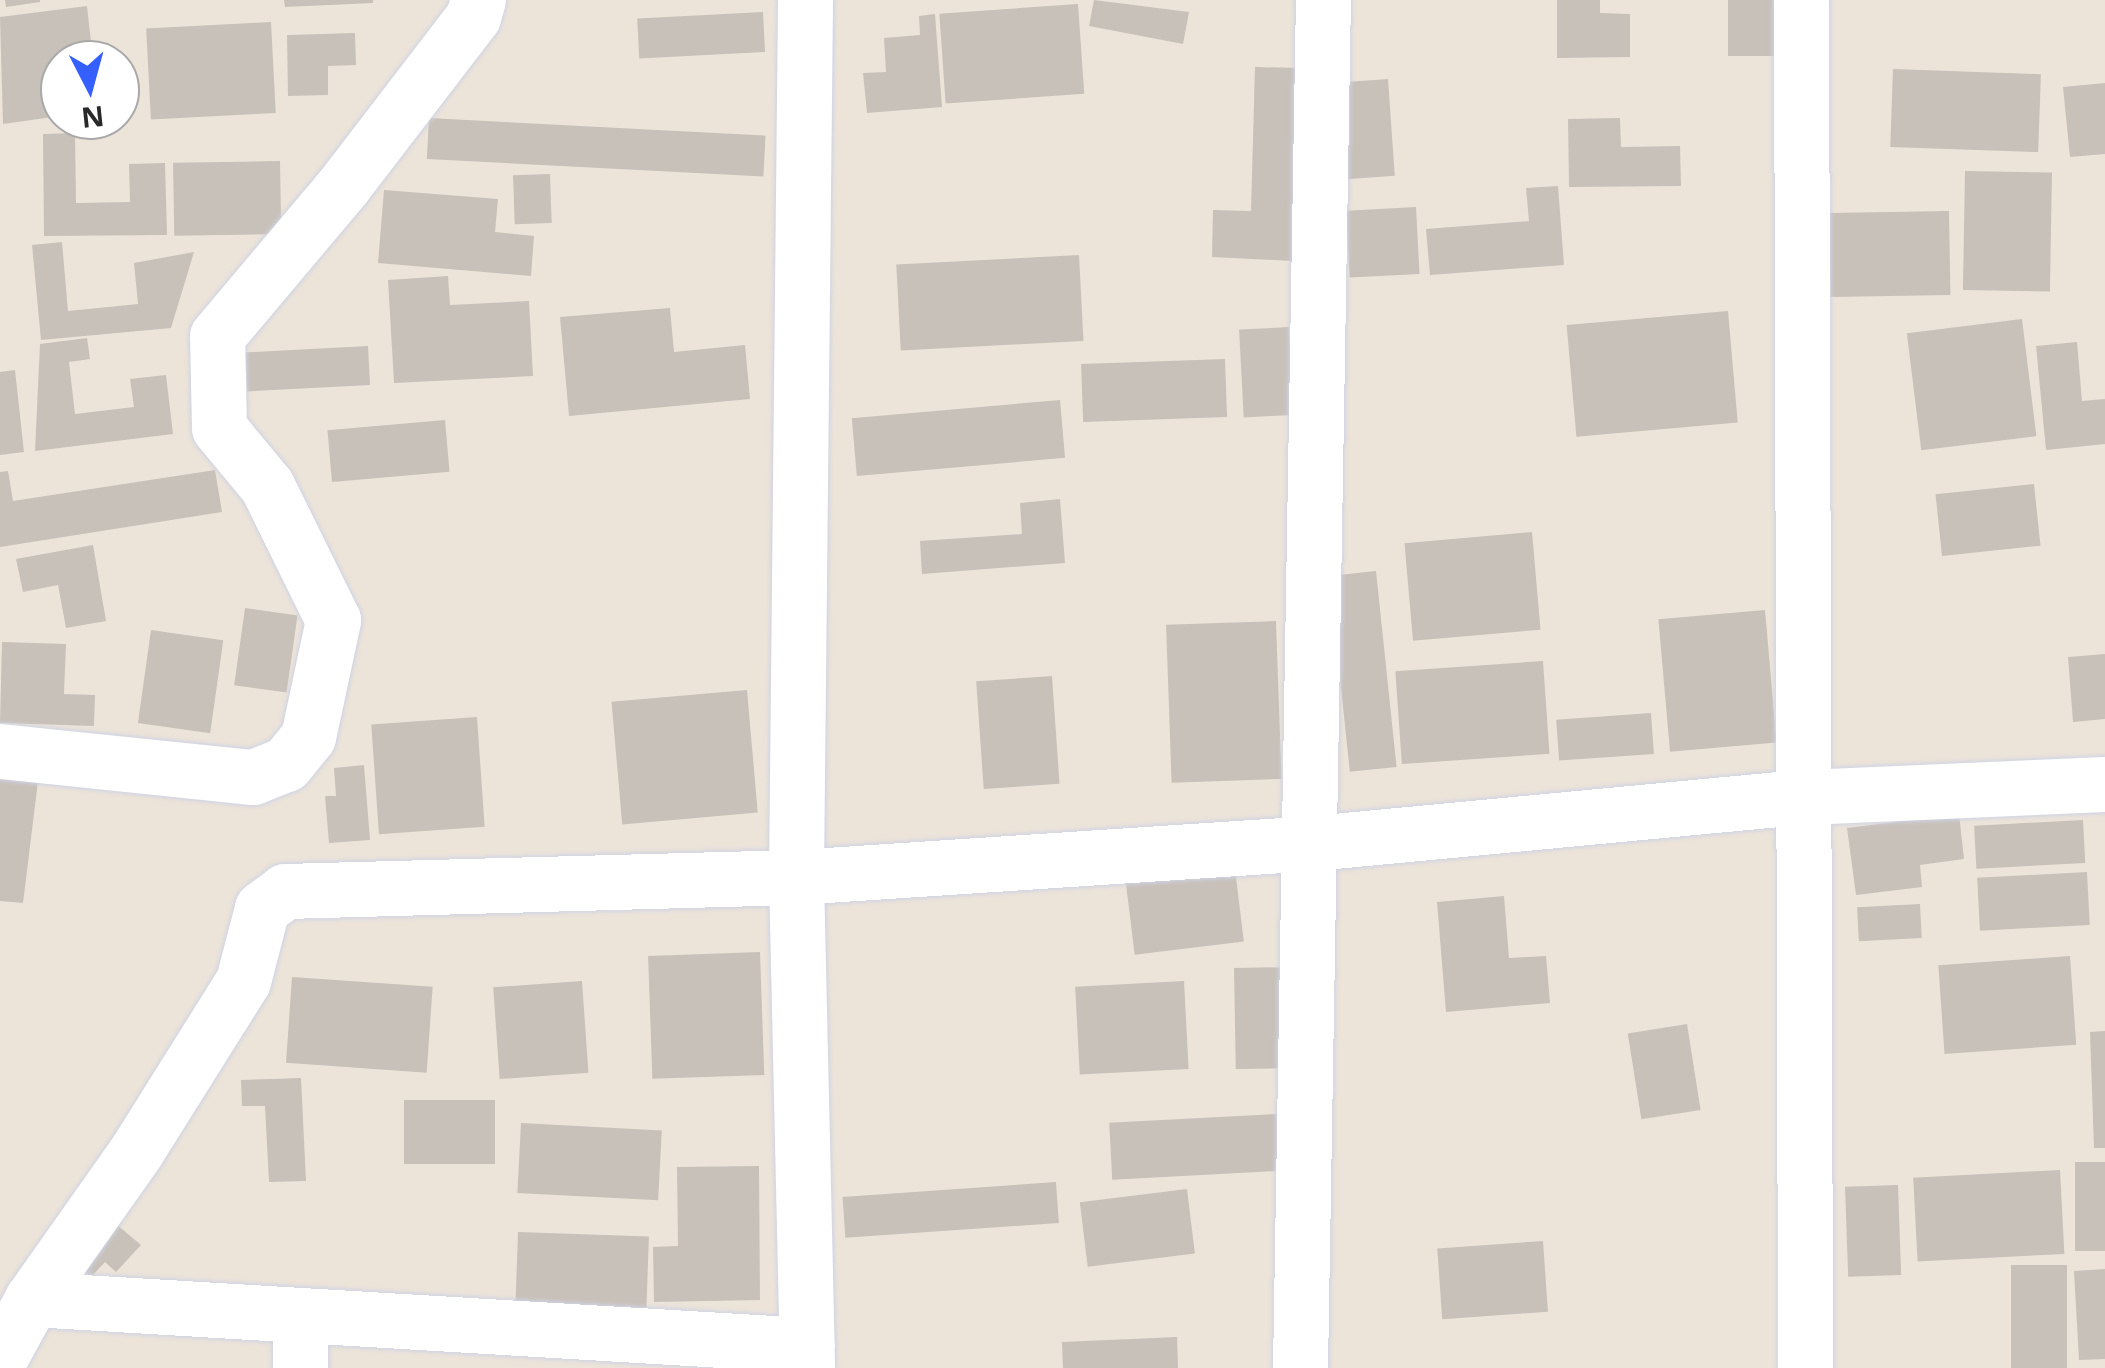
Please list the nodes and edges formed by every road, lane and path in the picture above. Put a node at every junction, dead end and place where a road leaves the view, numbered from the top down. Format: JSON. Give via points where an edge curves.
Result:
{"nodes":[{"id":1,"x":478,"y":0,"type":"edge"},
{"id":2,"x":805,"y":0,"type":"edge"},
{"id":3,"x":1323,"y":0,"type":"edge"},
{"id":4,"x":1801,"y":0,"type":"edge"},
{"id":5,"x":0,"y":751,"type":"edge"},
{"id":6,"x":2105,"y":784,"type":"edge"},
{"id":7,"x":1804,"y":797,"type":"junction"},
{"id":8,"x":1313,"y":843,"type":"junction"},
{"id":9,"x":796,"y":877,"type":"junction"},
{"id":10,"x":32,"y":1299,"type":"junction"},
{"id":11,"x":300,"y":1342,"type":"edge"},
{"id":12,"x":807,"y":1356,"type":"edge"},
{"id":13,"x":0,"y":1358,"type":"edge"},
{"id":14,"x":1300,"y":1368,"type":"edge"},
{"id":15,"x":1805,"y":1368,"type":"edge"}],
"edges":[{"from":1,"to":5,"type":"street","via":[[473,17],[344,185],[218,336],[219,428],[267,486],[333,620],[308,737],[286,764],[252,777]]},
{"from":2,"to":9,"type":"street"},
{"from":3,"to":8,"type":"street","via":[[1315,214]]},
{"from":4,"to":7,"type":"street"},
{"from":6,"to":7,"type":"street"},
{"from":7,"to":8,"type":"street"},
{"from":7,"to":15,"type":"street"},
{"from":8,"to":9,"type":"street"},
{"from":8,"to":14,"type":"street"},
{"from":9,"to":10,"type":"street","via":[[285,892],[271,898],[242,980],[137,1150]]},
{"from":9,"to":12,"type":"street"},
{"from":10,"to":11,"type":"street"},
{"from":10,"to":13,"type":"street"},
{"from":11,"to":12,"type":"street"}]}
